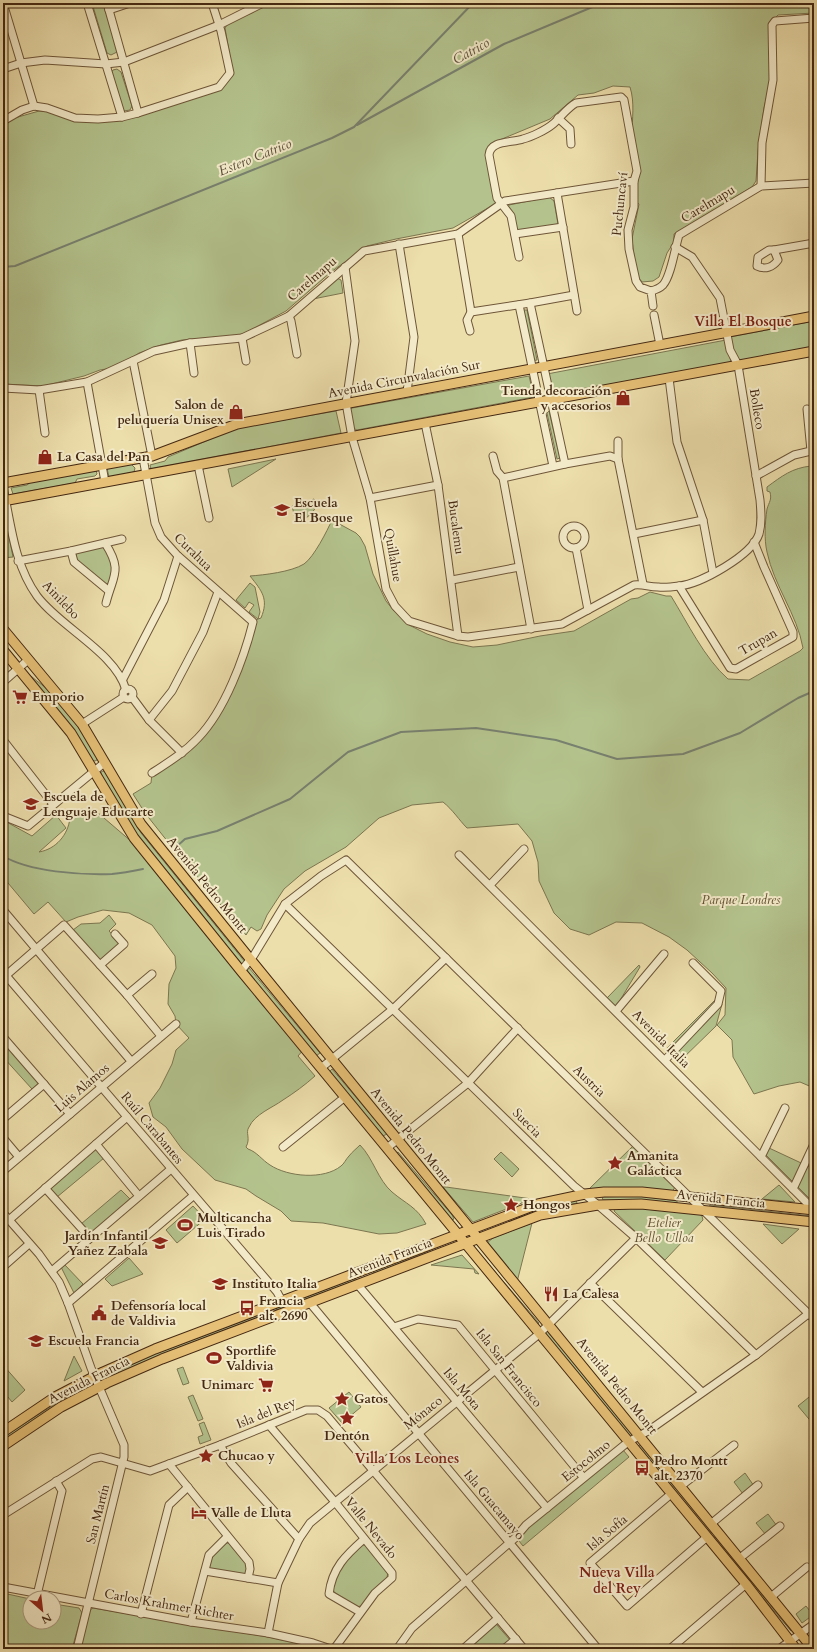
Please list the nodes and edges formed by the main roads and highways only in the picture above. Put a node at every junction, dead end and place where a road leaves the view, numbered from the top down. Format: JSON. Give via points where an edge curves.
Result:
{"nodes":[{"id":1,"x":814,"y":316,"type":"edge"},
{"id":2,"x":814,"y":351,"type":"edge"},
{"id":3,"x":3,"y":483,"type":"edge"},
{"id":4,"x":5,"y":501,"type":"edge"},
{"id":5,"x":3,"y":629,"type":"edge"},
{"id":6,"x":3,"y":650,"type":"edge"},
{"id":7,"x":814,"y":1210,"type":"edge"},
{"id":8,"x":814,"y":1222,"type":"edge"},
{"id":9,"x":471,"y":1229,"type":"junction"},
{"id":10,"x":458,"y":1234,"type":"junction"},
{"id":11,"x":479,"y":1239,"type":"junction"},
{"id":12,"x":466,"y":1244,"type":"junction"},
{"id":13,"x":361,"y":1271,"type":"junction"},
{"id":14,"x":362,"y":1283,"type":"junction"},
{"id":15,"x":268,"y":1306,"type":"junction"},
{"id":16,"x":273,"y":1317,"type":"junction"},
{"id":17,"x":3,"y":1432,"type":"edge"},
{"id":18,"x":3,"y":1446,"type":"edge"},
{"id":19,"x":796,"y":1649,"type":"edge"},
{"id":20,"x":813,"y":1649,"type":"edge"}],
"edges":[{"from":1,"to":3,"type":"main road","name":"Avenida Circunvalación Sur","via":[[237,424],[147,457]]},
{"from":2,"to":4,"type":"main road"},
{"from":5,"to":9,"type":"main road","name":"Avenida Pedro Montt","via":[[82,724],[141,824]]},
{"from":6,"to":10,"type":"main road","name":"Avenida Pedro Montt","via":[[71,734],[134,838]]},
{"from":7,"to":9,"type":"main road","name":"Avenida Francia","via":[[642,1192],[610,1192],[585,1194],[538,1204]]},
{"from":8,"to":11,"type":"main road","name":"Avenida Francia","via":[[641,1204],[598,1205],[540,1215]]},
{"from":9,"to":10,"type":"main road","name":"Avenida Francia"},
{"from":9,"to":11,"type":"main road","name":"Avenida Pedro Montt"},
{"from":10,"to":12,"type":"main road","name":"Avenida Pedro Montt"},
{"from":10,"to":13,"type":"main road","name":"Avenida Francia"},
{"from":11,"to":12,"type":"main road","name":"Avenida Francia"},
{"from":11,"to":20,"type":"main road","name":"Avenida Pedro Montt"},
{"from":12,"to":14,"type":"main road","name":"Avenida Francia"},
{"from":12,"to":19,"type":"main road","name":"Avenida Pedro Montt","via":[[746,1584]]},
{"from":13,"to":14,"type":"main road"},
{"from":13,"to":15,"type":"main road","name":"Avenida Francia"},
{"from":14,"to":16,"type":"main road","name":"Avenida Francia"},
{"from":15,"to":16,"type":"main road"},
{"from":15,"to":17,"type":"main road","name":"Avenida Francia","via":[[155,1349],[94,1376],[55,1397]]},
{"from":16,"to":18,"type":"main road","name":"Avenida Francia","via":[[162,1359],[99,1387],[61,1407]]}]}
